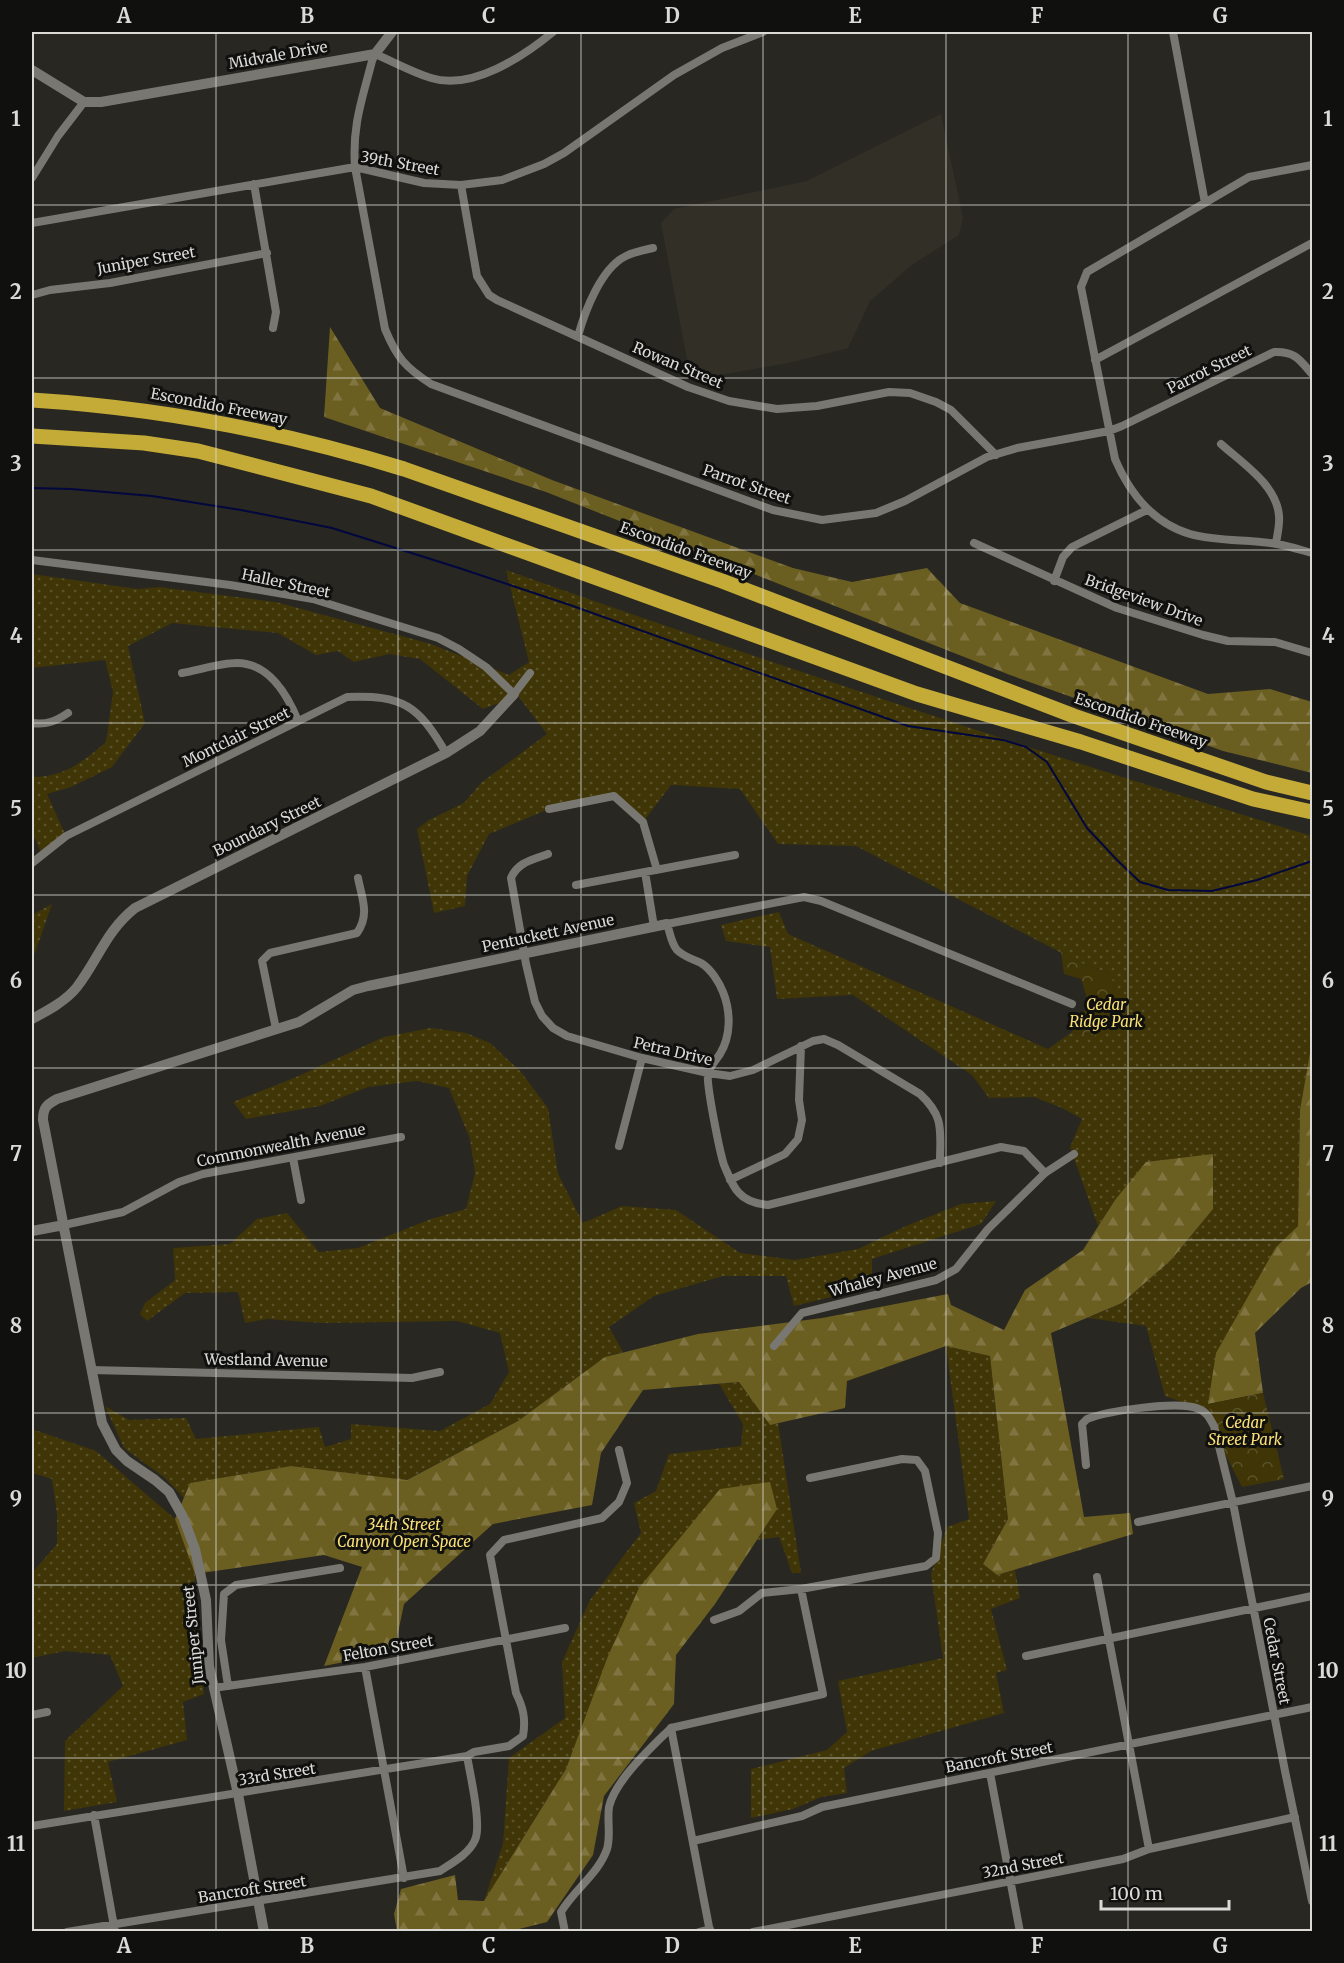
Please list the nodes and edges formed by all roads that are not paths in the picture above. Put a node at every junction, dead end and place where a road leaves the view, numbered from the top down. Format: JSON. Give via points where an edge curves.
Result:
{"nodes":[{"id":1,"x":392,"y":32,"type":"edge"},
{"id":2,"x":553,"y":32,"type":"edge"},
{"id":3,"x":762,"y":32,"type":"edge"},
{"id":4,"x":1173,"y":32,"type":"edge"},
{"id":5,"x":375,"y":54,"type":"junction"},
{"id":6,"x":32,"y":70,"type":"edge"},
{"id":7,"x":84,"y":102,"type":"junction"},
{"id":8,"x":1312,"y":165,"type":"edge"},
{"id":9,"x":355,"y":167,"type":"junction"},
{"id":10,"x":32,"y":178,"type":"edge"},
{"id":11,"x":254,"y":184,"type":"junction"},
{"id":12,"x":461,"y":185,"type":"junction"},
{"id":13,"x":1205,"y":203,"type":"junction"},
{"id":14,"x":32,"y":223,"type":"edge"},
{"id":15,"x":1312,"y":243,"type":"edge"},
{"id":16,"x":653,"y":248,"type":"dead end"},
{"id":17,"x":267,"y":253,"type":"junction"},
{"id":18,"x":32,"y":296,"type":"edge"},
{"id":19,"x":273,"y":328,"type":"dead end"},
{"id":20,"x":578,"y":336,"type":"junction"},
{"id":21,"x":1095,"y":360,"type":"junction"},
{"id":22,"x":1312,"y":374,"type":"edge"},
{"id":23,"x":32,"y":400,"type":"edge"},
{"id":24,"x":1109,"y":430,"type":"junction"},
{"id":25,"x":32,"y":435,"type":"edge"},
{"id":26,"x":1221,"y":444,"type":"dead end"},
{"id":27,"x":32,"y":445,"type":"edge"},
{"id":28,"x":996,"y":454,"type":"junction"},
{"id":29,"x":239,"y":462,"type":"junction"},
{"id":30,"x":1147,"y":510,"type":"junction"},
{"id":31,"x":974,"y":543,"type":"dead end"},
{"id":32,"x":1276,"y":544,"type":"junction"},
{"id":33,"x":1312,"y":553,"type":"edge"},
{"id":34,"x":32,"y":560,"type":"edge"},
{"id":35,"x":1054,"y":581,"type":"junction"},
{"id":36,"x":1312,"y":653,"type":"edge"},
{"id":37,"x":182,"y":673,"type":"dead end"},
{"id":38,"x":530,"y":673,"type":"dead end"},
{"id":39,"x":514,"y":694,"type":"junction"},
{"id":40,"x":68,"y":713,"type":"dead end"},
{"id":41,"x":298,"y":721,"type":"junction"},
{"id":42,"x":32,"y":723,"type":"edge"},
{"id":43,"x":446,"y":753,"type":"junction"},
{"id":44,"x":1312,"y":793,"type":"edge"},
{"id":45,"x":549,"y":809,"type":"dead end"},
{"id":46,"x":1312,"y":812,"type":"edge"},
{"id":47,"x":548,"y":854,"type":"dead end"},
{"id":48,"x":735,"y":855,"type":"dead end"},
{"id":49,"x":32,"y":863,"type":"edge"},
{"id":50,"x":657,"y":870,"type":"junction"},
{"id":51,"x":645,"y":872,"type":"junction"},
{"id":52,"x":358,"y":878,"type":"dead end"},
{"id":53,"x":576,"y":885,"type":"dead end"},
{"id":54,"x":667,"y":924,"type":"junction"},
{"id":55,"x":654,"y":927,"type":"junction"},
{"id":56,"x":524,"y":953,"type":"junction"},
{"id":57,"x":1072,"y":1004,"type":"dead end"},
{"id":58,"x":32,"y":1019,"type":"edge"},
{"id":59,"x":276,"y":1029,"type":"junction"},
{"id":60,"x":801,"y":1046,"type":"junction"},
{"id":61,"x":642,"y":1058,"type":"junction"},
{"id":62,"x":708,"y":1073,"type":"junction"},
{"id":63,"x":43,"y":1120,"type":"joint"},
{"id":64,"x":401,"y":1137,"type":"dead end"},
{"id":65,"x":619,"y":1146,"type":"dead end"},
{"id":66,"x":1074,"y":1154,"type":"dead end"},
{"id":67,"x":293,"y":1158,"type":"junction"},
{"id":68,"x":939,"y":1163,"type":"junction"},
{"id":69,"x":1045,"y":1173,"type":"junction"},
{"id":70,"x":730,"y":1180,"type":"junction"},
{"id":71,"x":301,"y":1200,"type":"dead end"},
{"id":72,"x":64,"y":1225,"type":"junction"},
{"id":73,"x":32,"y":1231,"type":"edge"},
{"id":74,"x":774,"y":1346,"type":"dead end"},
{"id":75,"x":90,"y":1370,"type":"junction"},
{"id":76,"x":440,"y":1372,"type":"dead end"},
{"id":77,"x":619,"y":1450,"type":"dead end"},
{"id":78,"x":1086,"y":1465,"type":"dead end"},
{"id":79,"x":810,"y":1478,"type":"dead end"},
{"id":80,"x":1312,"y":1486,"type":"edge"},
{"id":81,"x":1233,"y":1503,"type":"junction"},
{"id":82,"x":1138,"y":1522,"type":"dead end"},
{"id":83,"x":340,"y":1568,"type":"dead end"},
{"id":84,"x":1097,"y":1577,"type":"dead end"},
{"id":85,"x":801,"y":1589,"type":"junction"},
{"id":86,"x":1312,"y":1596,"type":"edge"},
{"id":87,"x":1253,"y":1608,"type":"junction"},
{"id":88,"x":714,"y":1620,"type":"dead end"},
{"id":89,"x":565,"y":1628,"type":"dead end"},
{"id":90,"x":506,"y":1639,"type":"junction"},
{"id":91,"x":1110,"y":1639,"type":"junction"},
{"id":92,"x":1026,"y":1656,"type":"dead end"},
{"id":93,"x":364,"y":1666,"type":"junction"},
{"id":94,"x":228,"y":1686,"type":"junction"},
{"id":95,"x":213,"y":1688,"type":"junction"},
{"id":96,"x":1312,"y":1707,"type":"edge"},
{"id":97,"x":48,"y":1712,"type":"dead end"},
{"id":98,"x":32,"y":1715,"type":"edge"},
{"id":99,"x":1274,"y":1715,"type":"junction"},
{"id":100,"x":671,"y":1728,"type":"junction"},
{"id":101,"x":1130,"y":1745,"type":"junction"},
{"id":102,"x":467,"y":1756,"type":"junction"},
{"id":103,"x":384,"y":1771,"type":"junction"},
{"id":104,"x":990,"y":1773,"type":"junction"},
{"id":105,"x":238,"y":1794,"type":"junction"},
{"id":106,"x":94,"y":1815,"type":"junction"},
{"id":107,"x":1295,"y":1817,"type":"junction"},
{"id":108,"x":32,"y":1826,"type":"edge"},
{"id":109,"x":693,"y":1841,"type":"junction"},
{"id":110,"x":1149,"y":1849,"type":"junction"},
{"id":111,"x":404,"y":1878,"type":"junction"},
{"id":112,"x":1011,"y":1882,"type":"junction"},
{"id":113,"x":1312,"y":1901,"type":"edge"},
{"id":114,"x":259,"y":1902,"type":"junction"},
{"id":115,"x":114,"y":1928,"type":"edge"},
{"id":116,"x":710,"y":1930,"type":"edge"},
{"id":117,"x":67,"y":1932,"type":"edge"},
{"id":118,"x":264,"y":1932,"type":"edge"},
{"id":119,"x":565,"y":1932,"type":"edge"},
{"id":120,"x":699,"y":1932,"type":"edge"},
{"id":121,"x":753,"y":1932,"type":"edge"},
{"id":122,"x":1020,"y":1932,"type":"edge"}],
"edges":[{"from":1,"to":5,"type":"street"},
{"from":2,"to":5,"type":"street","via":[[533,49],[484,75],[462,81],[433,79]]},
{"from":3,"to":12,"type":"street","name":"39th Street","via":[[722,48],[674,75],[544,164],[502,180]]},
{"from":4,"to":13,"type":"street"},
{"from":5,"to":7,"type":"street","name":"Midvale Drive"},
{"from":5,"to":9,"type":"street","name":"Parrot Street","via":[[356,122]]},
{"from":6,"to":7,"type":"street"},
{"from":7,"to":10,"type":"street"},
{"from":8,"to":13,"type":"street","via":[[1249,177]]},
{"from":9,"to":11,"type":"street","name":"39th Street"},
{"from":9,"to":12,"type":"street","name":"39th Street","via":[[423,183]]},
{"from":9,"to":28,"type":"street","name":"Parrot Street","via":[[385,329],[395,352],[431,384],[772,510],[822,520],[876,513]]},
{"from":11,"to":14,"type":"street","name":"39th Street"},
{"from":11,"to":17,"type":"street"},
{"from":12,"to":20,"type":"street","name":"Rowan Street","via":[[477,276],[489,295]]},
{"from":13,"to":21,"type":"street","via":[[1087,272],[1081,287]]},
{"from":15,"to":21,"type":"street"},
{"from":16,"to":20,"type":"street","via":[[624,257],[607,273],[585,312]]},
{"from":17,"to":18,"type":"street","name":"Juniper Street"},
{"from":17,"to":19,"type":"street","via":[[276,312]]},
{"from":20,"to":28,"type":"street","name":"Rowan Street","via":[[688,387],[759,408],[817,406],[889,392],[910,393],[951,410]]},
{"from":21,"to":24,"type":"street"},
{"from":22,"to":24,"type":"street","name":"Parrot Street","via":[[1287,351],[1274,352]]},
{"from":23,"to":44,"type":"highway","name":"Escondido Freeway","via":[[217,421],[372,459],[722,581],[1074,716],[1266,782]]},
{"from":24,"to":28,"type":"street","name":"Parrot Street"},
{"from":24,"to":30,"type":"street","via":[[1123,477]]},
{"from":25,"to":29,"type":"highway","via":[[144,443]]},
{"from":26,"to":32,"type":"street","via":[[1270,489],[1280,518]]},
{"from":27,"to":29,"type":"highway","via":[[180,454]]},
{"from":29,"to":46,"type":"highway","via":[[371,496],[917,694],[1081,741],[1253,799]]},
{"from":30,"to":32,"type":"street","via":[[1192,534]]},
{"from":30,"to":35,"type":"street","via":[[1072,547],[1063,557]]},
{"from":31,"to":35,"type":"street","name":"Bridgeview Drive"},
{"from":32,"to":33,"type":"street"},
{"from":34,"to":39,"type":"street","name":"Haller Street","via":[[313,599],[438,638],[486,667]]},
{"from":35,"to":36,"type":"street","name":"Bridgeview Drive","via":[[1117,608],[1203,635],[1275,642]]},
{"from":37,"to":41,"type":"street","via":[[239,663],[263,670],[280,687]]},
{"from":38,"to":39,"type":"street","name":"Boundary Street"},
{"from":39,"to":43,"type":"street","name":"Boundary Street","via":[[480,731]]},
{"from":40,"to":42,"type":"street","via":[[56,722]]},
{"from":41,"to":43,"type":"street","name":"Montclair Street","via":[[347,697],[374,696],[414,710]]},
{"from":41,"to":49,"type":"street","name":"Montclair Street","via":[[66,836]]},
{"from":43,"to":58,"type":"street","name":"Boundary Street","via":[[135,908],[112,929],[71,994]]},
{"from":45,"to":50,"type":"street","via":[[614,796],[643,822]]},
{"from":47,"to":56,"type":"street","name":"Petra Drive","via":[[523,863],[511,878]]},
{"from":48,"to":50,"type":"street"},
{"from":50,"to":51,"type":"street"},
{"from":51,"to":53,"type":"street"},
{"from":51,"to":55,"type":"street"},
{"from":52,"to":59,"type":"street","via":[[366,914],[357,933],[270,953],[262,962]]},
{"from":54,"to":55,"type":"street","name":"Pentuckett Avenue"},
{"from":54,"to":57,"type":"street","name":"Pentuckett Avenue","via":[[804,897]]},
{"from":54,"to":62,"type":"street","via":[[676,948],[703,964],[723,991],[729,1029],[725,1046]]},
{"from":55,"to":56,"type":"street","name":"Pentuckett Avenue"},
{"from":56,"to":59,"type":"street","name":"Pentuckett Avenue","via":[[353,990],[298,1022]]},
{"from":56,"to":61,"type":"street","name":"Petra Drive","via":[[535,1002],[553,1028],[577,1040]]},
{"from":59,"to":63,"type":"street","name":"Pentuckett Avenue","via":[[57,1099],[43,1110]]},
{"from":60,"to":62,"type":"street","name":"Petra Drive","via":[[753,1070],[730,1076]]},
{"from":60,"to":68,"type":"street","name":"Petra Drive","via":[[824,1039],[920,1094],[940,1125]]},
{"from":60,"to":70,"type":"street","via":[[802,1120],[798,1139],[784,1154]]},
{"from":61,"to":62,"type":"street","name":"Petra Drive"},
{"from":61,"to":65,"type":"street"},
{"from":62,"to":70,"type":"street","via":[[723,1162]]},
{"from":63,"to":72,"type":"street","name":"Juniper Street"},
{"from":64,"to":67,"type":"street","name":"Commonwealth Avenue"},
{"from":66,"to":69,"type":"street","name":"Whaley Avenue"},
{"from":67,"to":71,"type":"street"},
{"from":67,"to":72,"type":"street","name":"Commonwealth Avenue","via":[[203,1174],[179,1182],[123,1212]]},
{"from":68,"to":69,"type":"street","via":[[1001,1147],[1015,1148],[1029,1155]]},
{"from":68,"to":70,"type":"street","via":[[768,1205],[748,1200]]},
{"from":69,"to":74,"type":"street","name":"Whaley Avenue","via":[[988,1228],[956,1269],[936,1280],[802,1313]]},
{"from":72,"to":73,"type":"street","name":"Commonwealth Avenue"},
{"from":72,"to":75,"type":"street","name":"Juniper Street"},
{"from":75,"to":76,"type":"street","name":"Westland Avenue","via":[[412,1377]]},
{"from":75,"to":95,"type":"street","name":"Juniper Street","via":[[102,1423],[116,1450],[169,1492],[183,1517],[204,1592]]},
{"from":77,"to":90,"type":"street","via":[[627,1483],[619,1502],[602,1518],[504,1540],[490,1555]]},
{"from":78,"to":81,"type":"street","name":"Cedar Street","via":[[1082,1424],[1093,1417],[1150,1407],[1200,1409],[1209,1415],[1214,1426]]},
{"from":79,"to":85,"type":"street","via":[[902,1459],[916,1460],[925,1471],[938,1533],[936,1558],[926,1566]]},
{"from":80,"to":81,"type":"street"},
{"from":81,"to":82,"type":"street"},
{"from":81,"to":87,"type":"street","name":"Cedar Street"},
{"from":83,"to":94,"type":"street","via":[[236,1586],[225,1594],[221,1640]]},
{"from":84,"to":91,"type":"street"},
{"from":85,"to":88,"type":"street","via":[[762,1593],[739,1611]]},
{"from":85,"to":100,"type":"street","via":[[823,1694]]},
{"from":86,"to":87,"type":"street"},
{"from":87,"to":91,"type":"street"},
{"from":87,"to":99,"type":"street","name":"Cedar Street"},
{"from":89,"to":90,"type":"street","name":"Felton Street"},
{"from":90,"to":93,"type":"street","name":"Felton Street"},
{"from":90,"to":102,"type":"street","name":"33rd Street","via":[[516,1693],[523,1706],[523,1736],[509,1746]]},
{"from":91,"to":92,"type":"street"},
{"from":91,"to":101,"type":"street"},
{"from":93,"to":94,"type":"street","name":"Felton Street"},
{"from":93,"to":103,"type":"street"},
{"from":94,"to":95,"type":"street","name":"Felton Street"},
{"from":95,"to":105,"type":"street","name":"Juniper Street"},
{"from":96,"to":99,"type":"street","name":"Bancroft Street"},
{"from":97,"to":98,"type":"street"},
{"from":99,"to":101,"type":"street","name":"Bancroft Street"},
{"from":99,"to":107,"type":"street","name":"Cedar Street"},
{"from":100,"to":109,"type":"street"},
{"from":100,"to":119,"type":"street","via":[[614,1792],[609,1809],[608,1848],[561,1912]]},
{"from":101,"to":104,"type":"street","name":"Bancroft Street"},
{"from":101,"to":110,"type":"street"},
{"from":102,"to":103,"type":"street","name":"33rd Street"},
{"from":102,"to":111,"type":"street","name":"Bancroft Street","via":[[478,1828],[475,1841],[440,1871]]},
{"from":103,"to":105,"type":"street","name":"33rd Street"},
{"from":103,"to":111,"type":"street"},
{"from":104,"to":109,"type":"street","name":"Bancroft Street","via":[[822,1807],[802,1816]]},
{"from":104,"to":112,"type":"street"},
{"from":105,"to":106,"type":"street","name":"33rd Street"},
{"from":105,"to":114,"type":"street","name":"Juniper Street"},
{"from":106,"to":108,"type":"street","name":"33rd Street"},
{"from":106,"to":115,"type":"street"},
{"from":107,"to":110,"type":"street","name":"32nd Street"},
{"from":107,"to":113,"type":"street","name":"Cedar Street"},
{"from":109,"to":116,"type":"street"},
{"from":110,"to":112,"type":"street","name":"32nd Street","via":[[1123,1859]]},
{"from":111,"to":114,"type":"street","name":"Bancroft Street"},
{"from":112,"to":121,"type":"street","name":"32nd Street"},
{"from":112,"to":122,"type":"street"},
{"from":114,"to":115,"type":"street","name":"Bancroft Street"},
{"from":114,"to":118,"type":"street","name":"Juniper Street"},
{"from":115,"to":117,"type":"street","name":"Bancroft Street"},
{"from":116,"to":120,"type":"street"}]}
